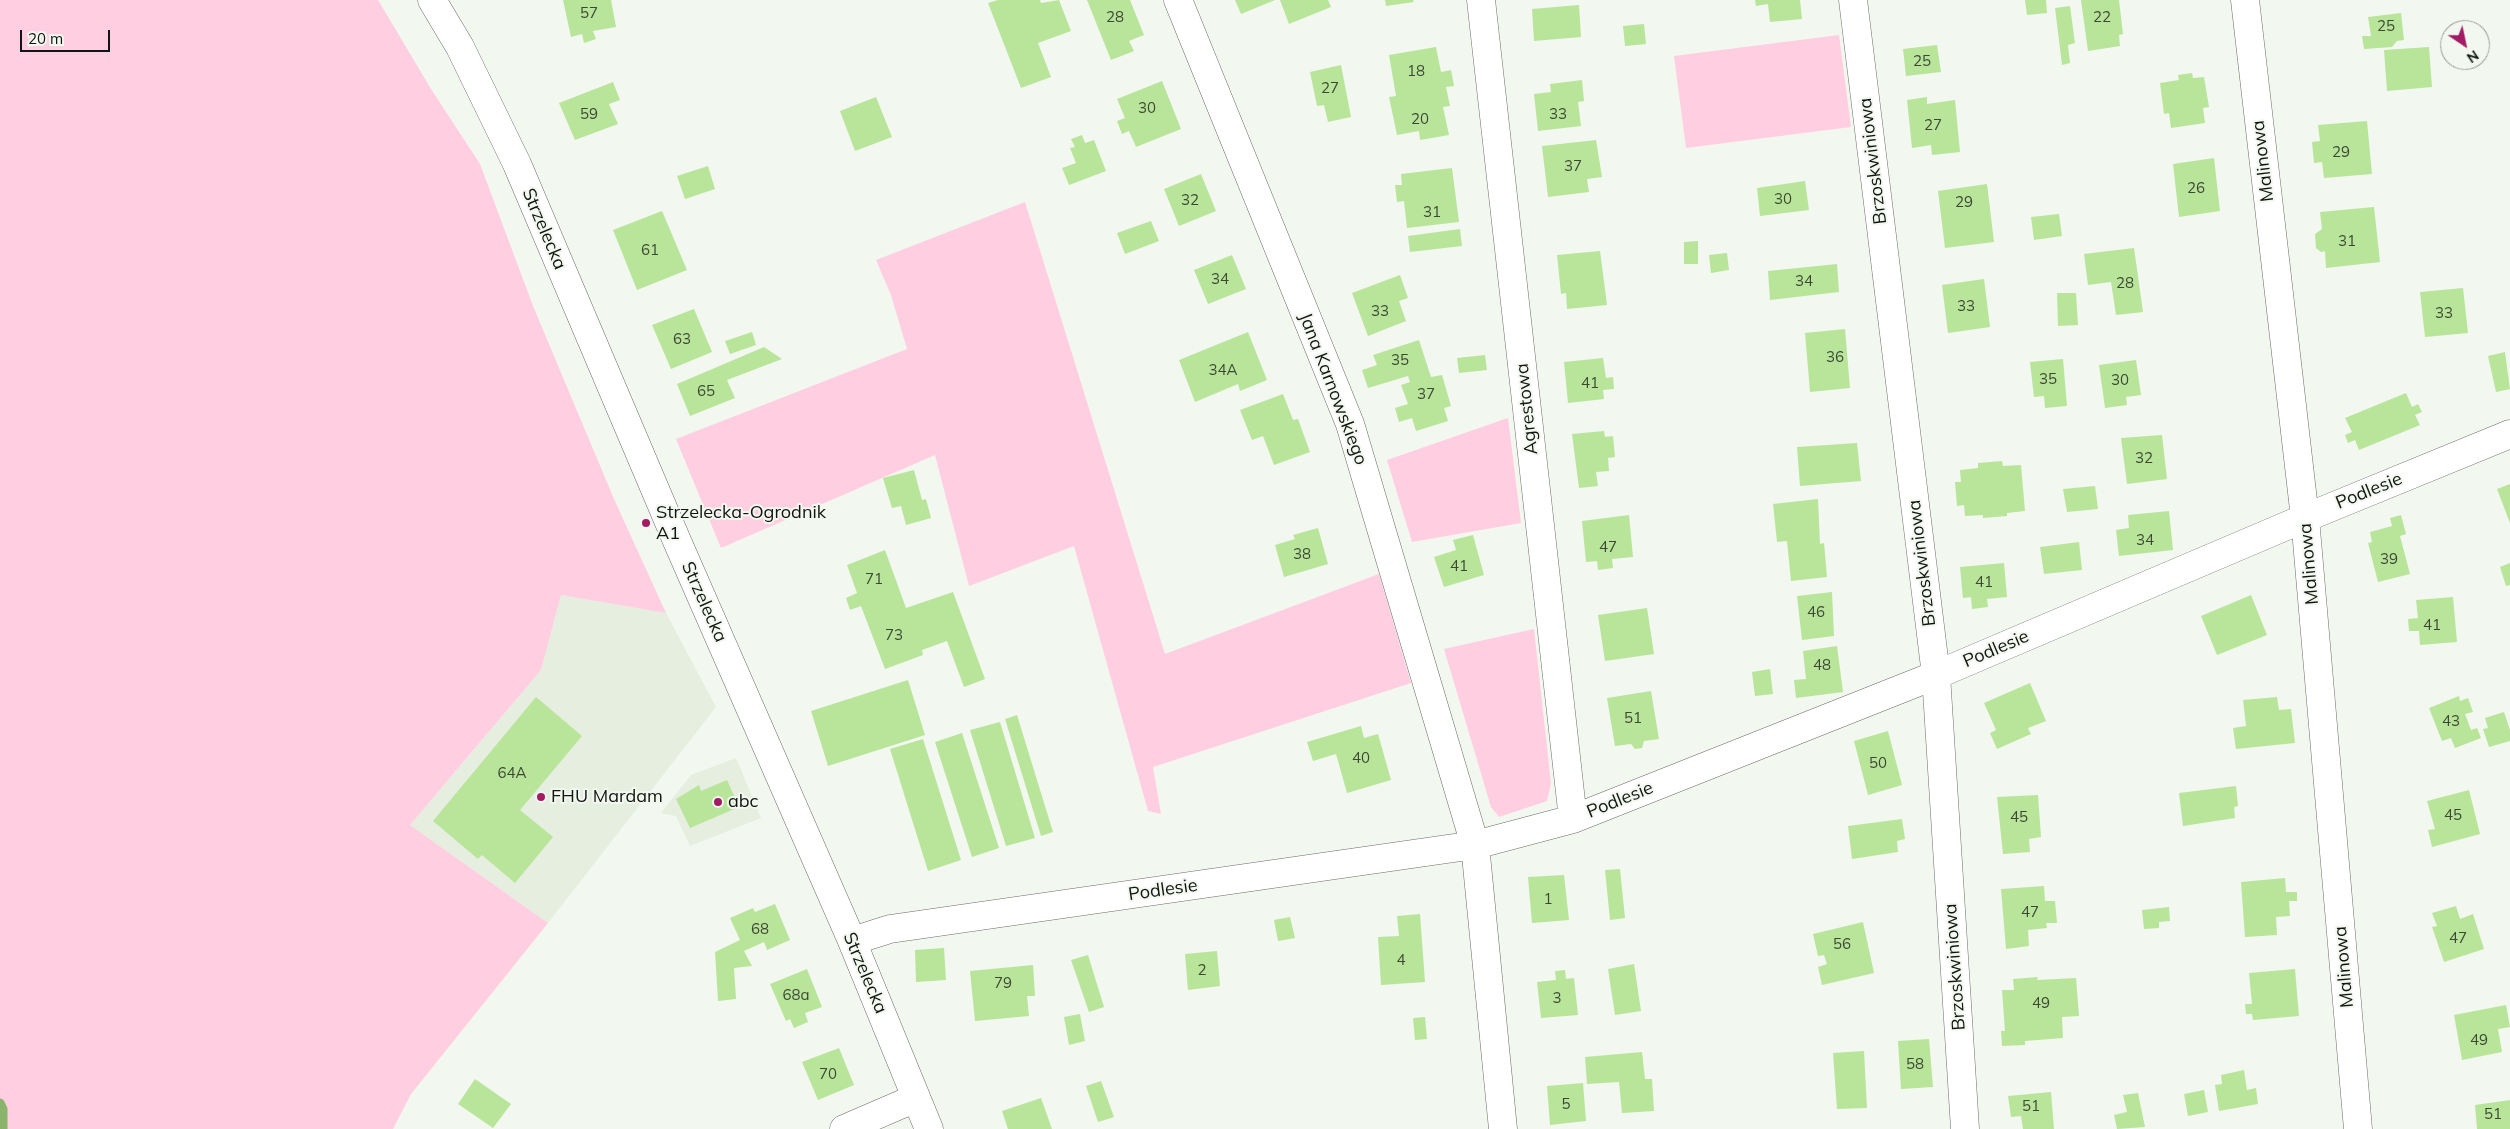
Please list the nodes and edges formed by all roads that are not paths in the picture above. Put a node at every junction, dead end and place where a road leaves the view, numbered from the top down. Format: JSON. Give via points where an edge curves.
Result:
{"nodes":[{"id":1,"x":432,"y":0,"type":"edge"},
{"id":2,"x":1178,"y":0,"type":"edge"},
{"id":3,"x":1481,"y":0,"type":"edge"},
{"id":4,"x":1853,"y":0,"type":"edge"},
{"id":5,"x":2245,"y":0,"type":"edge"},
{"id":6,"x":2510,"y":434,"type":"edge"},
{"id":7,"x":2305,"y":518,"type":"junction"},
{"id":8,"x":1936,"y":675,"type":"junction"},
{"id":9,"x":1573,"y":819,"type":"junction"},
{"id":10,"x":1475,"y":845,"type":"junction"},
{"id":11,"x":852,"y":941,"type":"junction"},
{"id":12,"x":916,"y":1098,"type":"junction"},
{"id":13,"x":844,"y":1129,"type":"edge"},
{"id":14,"x":929,"y":1129,"type":"edge"},
{"id":15,"x":1503,"y":1129,"type":"edge"},
{"id":16,"x":1965,"y":1129,"type":"edge"},
{"id":17,"x":2358,"y":1129,"type":"edge"}],
"edges":[{"from":1,"to":11,"type":"street","name":"Strzelecka","via":[[460,47],[517,164]]},
{"from":2,"to":10,"type":"street","name":"Jana Karnowskiego","via":[[1350,424]]},
{"from":3,"to":9,"type":"street","name":"Agrestowa"},
{"from":4,"to":8,"type":"street","name":"Brzoskwiniowa"},
{"from":5,"to":7,"type":"street","name":"Malinowa"},
{"from":6,"to":7,"type":"street","name":"Podlesie"},
{"from":7,"to":8,"type":"street","name":"Podlesie"},
{"from":7,"to":17,"type":"street","name":"Malinowa"},
{"from":8,"to":9,"type":"street","name":"Podlesie"},
{"from":8,"to":16,"type":"street","name":"Brzoskwiniowa"},
{"from":9,"to":10,"type":"street","name":"Podlesie"},
{"from":10,"to":11,"type":"street","name":"Podlesie","via":[[890,929]]},
{"from":10,"to":15,"type":"street"},
{"from":11,"to":12,"type":"street","name":"Strzelecka"},
{"from":12,"to":13,"type":"street"},
{"from":12,"to":14,"type":"street","name":"Strzelecka"}]}
